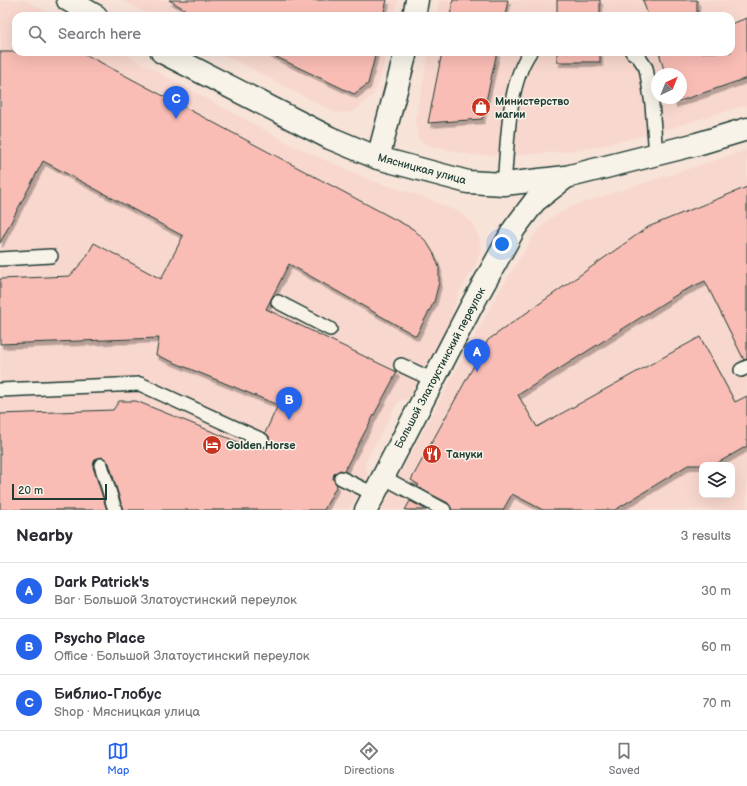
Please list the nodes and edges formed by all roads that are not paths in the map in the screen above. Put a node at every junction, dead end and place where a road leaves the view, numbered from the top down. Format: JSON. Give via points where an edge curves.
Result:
{"nodes":[{"id":1,"x":68,"y":0,"type":"edge"},
{"id":2,"x":417,"y":0,"type":"edge"},
{"id":3,"x":89,"y":12,"type":"edge"},
{"id":4,"x":415,"y":12,"type":"edge"},
{"id":5,"x":170,"y":56,"type":"edge"},
{"id":6,"x":405,"y":56,"type":"edge"},
{"id":7,"x":527,"y":56,"type":"edge"},
{"id":8,"x":638,"y":56,"type":"edge"},
{"id":9,"x":747,"y":129,"type":"edge"},
{"id":10,"x":656,"y":155,"type":"junction"},
{"id":11,"x":378,"y":158,"type":"junction"},
{"id":12,"x":566,"y":177,"type":"junction"},
{"id":13,"x":504,"y":184,"type":"junction"},
{"id":14,"x":51,"y":256,"type":"dead end"},
{"id":15,"x":0,"y":259,"type":"edge"},
{"id":16,"x":278,"y":302,"type":"dead end"},
{"id":17,"x":330,"y":328,"type":"dead end"},
{"id":18,"x":401,"y":364,"type":"dead end"},
{"id":19,"x":433,"y":380,"type":"junction"},
{"id":20,"x":0,"y":390,"type":"edge"},
{"id":21,"x":262,"y":440,"type":"dead end"},
{"id":22,"x":101,"y":465,"type":"dead end"},
{"id":23,"x":341,"y":478,"type":"dead end"},
{"id":24,"x":374,"y":494,"type":"edge"},
{"id":25,"x":115,"y":510,"type":"edge"},
{"id":26,"x":444,"y":510,"type":"edge"}],
"edges":[{"from":1,"to":3,"type":"main road"},
{"from":2,"to":4,"type":"main road"},
{"from":5,"to":11,"type":"main road","name":"Мясницкая улица","via":[[330,138]]},
{"from":6,"to":11,"type":"main road"},
{"from":7,"to":13,"type":"lane","via":[[516,80]]},
{"from":8,"to":10,"type":"lane","via":[[646,68]]},
{"from":9,"to":10,"type":"main road","name":"Мясницкая улица"},
{"from":10,"to":12,"type":"main road","name":"Мясницкая улица"},
{"from":11,"to":13,"type":"main road","name":"Мясницкая улица","via":[[468,182]]},
{"from":12,"to":13,"type":"main road","name":"Мясницкая улица"},
{"from":12,"to":19,"type":"main road","name":"Большой Златоустинский переулок","via":[[535,201],[514,229]]},
{"from":14,"to":15,"type":"lane"},
{"from":16,"to":17,"type":"lane"},
{"from":18,"to":19,"type":"lane"},
{"from":19,"to":24,"type":"main road","name":"Большой Златоустинский переулок"},
{"from":20,"to":21,"type":"lane","via":[[140,384]]},
{"from":22,"to":25,"type":"lane"},
{"from":23,"to":24,"type":"lane"},
{"from":24,"to":26,"type":"lane"}]}
